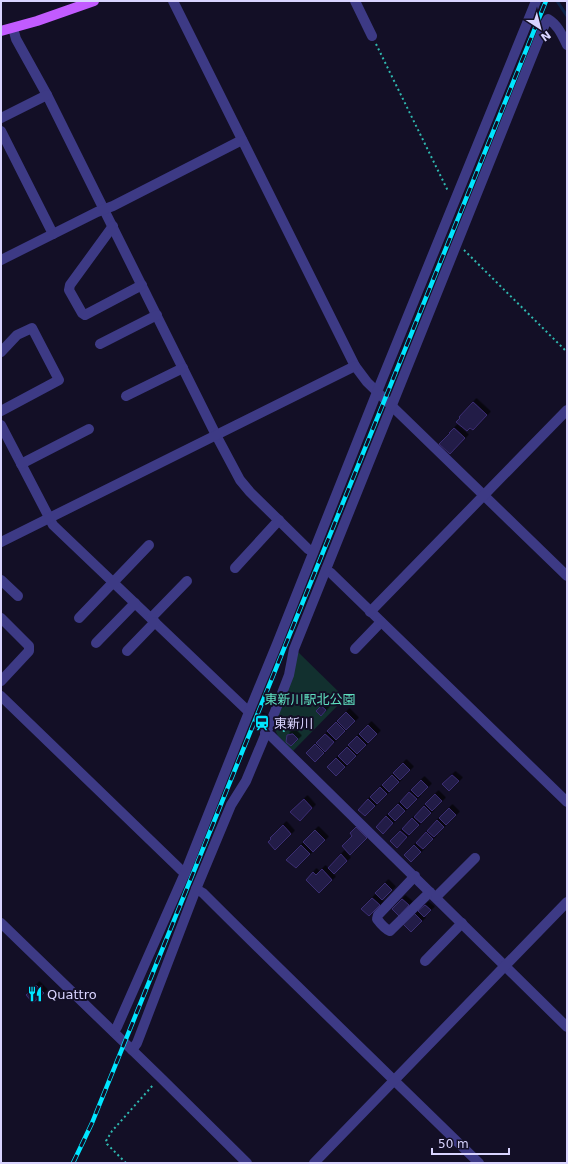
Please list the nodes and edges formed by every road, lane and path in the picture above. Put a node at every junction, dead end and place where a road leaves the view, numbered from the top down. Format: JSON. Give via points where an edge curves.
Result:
{"nodes":[{"id":1,"x":94,"y":1,"type":"edge"},
{"id":2,"x":173,"y":1,"type":"edge"},
{"id":3,"x":355,"y":1,"type":"edge"},
{"id":4,"x":536,"y":1,"type":"edge"},
{"id":5,"x":13,"y":28,"type":"junction"},
{"id":6,"x":1,"y":31,"type":"edge"},
{"id":7,"x":372,"y":36,"type":"joint"},
{"id":8,"x":567,"y":45,"type":"edge"},
{"id":9,"x":47,"y":95,"type":"junction"},
{"id":10,"x":1,"y":118,"type":"edge"},
{"id":11,"x":1,"y":131,"type":"edge"},
{"id":12,"x":242,"y":140,"type":"junction"},
{"id":13,"x":454,"y":203,"type":"junction"},
{"id":14,"x":104,"y":209,"type":"junction"},
{"id":15,"x":113,"y":226,"type":"junction"},
{"id":16,"x":53,"y":234,"type":"junction"},
{"id":17,"x":456,"y":246,"type":"junction"},
{"id":18,"x":1,"y":260,"type":"edge"},
{"id":19,"x":142,"y":285,"type":"junction"},
{"id":20,"x":157,"y":315,"type":"junction"},
{"id":21,"x":100,"y":344,"type":"dead end"},
{"id":22,"x":1,"y":352,"type":"edge"},
{"id":23,"x":567,"y":352,"type":"edge"},
{"id":24,"x":355,"y":366,"type":"junction"},
{"id":25,"x":183,"y":368,"type":"junction"},
{"id":26,"x":377,"y":392,"type":"junction"},
{"id":27,"x":126,"y":396,"type":"dead end"},
{"id":28,"x":392,"y":405,"type":"junction"},
{"id":29,"x":567,"y":410,"type":"edge"},
{"id":30,"x":1,"y":411,"type":"edge"},
{"id":31,"x":1,"y":425,"type":"edge"},
{"id":32,"x":89,"y":429,"type":"dead end"},
{"id":33,"x":216,"y":435,"type":"junction"},
{"id":34,"x":21,"y":464,"type":"junction"},
{"id":35,"x":484,"y":495,"type":"junction"},
{"id":36,"x":50,"y":519,"type":"junction"},
{"id":37,"x":279,"y":520,"type":"junction"},
{"id":38,"x":1,"y":542,"type":"edge"},
{"id":39,"x":149,"y":545,"type":"dead end"},
{"id":40,"x":313,"y":552,"type":"junction"},
{"id":41,"x":235,"y":568,"type":"dead end"},
{"id":42,"x":326,"y":570,"type":"junction"},
{"id":43,"x":567,"y":576,"type":"edge"},
{"id":44,"x":1,"y":580,"type":"edge"},
{"id":45,"x":186,"y":581,"type":"dead end"},
{"id":46,"x":113,"y":582,"type":"junction"},
{"id":47,"x":18,"y":596,"type":"dead end"},
{"id":48,"x":135,"y":603,"type":"junction"},
{"id":49,"x":370,"y":612,"type":"junction"},
{"id":50,"x":1,"y":618,"type":"edge"},
{"id":51,"x":79,"y":618,"type":"dead end"},
{"id":52,"x":153,"y":620,"type":"junction"},
{"id":53,"x":381,"y":622,"type":"junction"},
{"id":54,"x":96,"y":643,"type":"dead end"},
{"id":55,"x":355,"y":649,"type":"dead end"},
{"id":56,"x":127,"y":651,"type":"dead end"},
{"id":57,"x":1,"y":681,"type":"edge"},
{"id":58,"x":1,"y":696,"type":"edge"},
{"id":59,"x":249,"y":712,"type":"junction"},
{"id":60,"x":280,"y":716,"type":"dead end"},
{"id":61,"x":266,"y":733,"type":"junction"},
{"id":62,"x":284,"y":735,"type":"dead end"},
{"id":63,"x":567,"y":802,"type":"edge"},
{"id":64,"x":475,"y":858,"type":"dead end"},
{"id":65,"x":185,"y":873,"type":"junction"},
{"id":66,"x":415,"y":876,"type":"junction"},
{"id":67,"x":196,"y":889,"type":"junction"},
{"id":68,"x":433,"y":894,"type":"junction"},
{"id":69,"x":567,"y":902,"type":"edge"},
{"id":70,"x":1,"y":923,"type":"edge"},
{"id":71,"x":462,"y":923,"type":"junction"},
{"id":72,"x":425,"y":961,"type":"dead end"},
{"id":73,"x":505,"y":965,"type":"junction"},
{"id":74,"x":567,"y":1027,"type":"edge"},
{"id":75,"x":114,"y":1032,"type":"junction"},
{"id":76,"x":132,"y":1050,"type":"junction"},
{"id":77,"x":160,"y":1077,"type":"junction"},
{"id":78,"x":394,"y":1079,"type":"junction"},
{"id":79,"x":240,"y":1161,"type":"edge"},
{"id":80,"x":126,"y":1163,"type":"edge"},
{"id":81,"x":314,"y":1163,"type":"edge"},
{"id":82,"x":479,"y":1163,"type":"edge"}],
"edges":[{"from":1,"to":5,"type":"main road"},
{"from":2,"to":12,"type":"street"},
{"from":3,"to":7,"type":"street"},
{"from":4,"to":13,"type":"street"},
{"from":5,"to":6,"type":"main road"},
{"from":5,"to":9,"type":"street","via":[[16,39]]},
{"from":7,"to":13,"type":"path"},
{"from":8,"to":17,"type":"street","via":[[562,34],[548,19]]},
{"from":9,"to":10,"type":"street"},
{"from":9,"to":14,"type":"street"},
{"from":11,"to":16,"type":"street"},
{"from":12,"to":14,"type":"street"},
{"from":12,"to":24,"type":"street"},
{"from":13,"to":26,"type":"street"},
{"from":14,"to":15,"type":"street"},
{"from":14,"to":16,"type":"street"},
{"from":15,"to":19,"type":"street"},
{"from":15,"to":19,"type":"street","via":[[70,285],[70,290],[85,315]]},
{"from":16,"to":18,"type":"street"},
{"from":17,"to":23,"type":"path","via":[[461,248]]},
{"from":17,"to":28,"type":"street"},
{"from":19,"to":20,"type":"street"},
{"from":20,"to":21,"type":"street"},
{"from":20,"to":25,"type":"street"},
{"from":22,"to":30,"type":"street","via":[[18,335],[32,328],[59,380]]},
{"from":24,"to":26,"type":"street"},
{"from":24,"to":33,"type":"street"},
{"from":25,"to":27,"type":"street"},
{"from":25,"to":33,"type":"street"},
{"from":26,"to":28,"type":"street"},
{"from":26,"to":40,"type":"street"},
{"from":28,"to":35,"type":"street"},
{"from":28,"to":42,"type":"street"},
{"from":29,"to":35,"type":"street"},
{"from":31,"to":34,"type":"street"},
{"from":32,"to":34,"type":"street"},
{"from":33,"to":36,"type":"street"},
{"from":33,"to":37,"type":"street","via":[[240,480]]},
{"from":34,"to":36,"type":"street"},
{"from":35,"to":43,"type":"street"},
{"from":35,"to":49,"type":"street"},
{"from":36,"to":38,"type":"street"},
{"from":36,"to":46,"type":"street","via":[[53,525]]},
{"from":37,"to":40,"type":"street"},
{"from":37,"to":41,"type":"street"},
{"from":39,"to":46,"type":"street"},
{"from":40,"to":59,"type":"street"},
{"from":42,"to":49,"type":"street","via":[[331,572]]},
{"from":42,"to":61,"type":"street","via":[[294,649],[289,674]]},
{"from":44,"to":47,"type":"street"},
{"from":45,"to":52,"type":"street"},
{"from":46,"to":48,"type":"street"},
{"from":46,"to":51,"type":"street"},
{"from":48,"to":52,"type":"street"},
{"from":48,"to":54,"type":"street"},
{"from":49,"to":53,"type":"street"},
{"from":50,"to":57,"type":"street","via":[[29,646],[29,651]]},
{"from":52,"to":56,"type":"street"},
{"from":52,"to":59,"type":"street"},
{"from":53,"to":55,"type":"street"},
{"from":53,"to":63,"type":"street"},
{"from":58,"to":65,"type":"street"},
{"from":59,"to":65,"type":"street"},
{"from":60,"to":62,"type":"path"},
{"from":61,"to":66,"type":"street"},
{"from":61,"to":67,"type":"street","via":[[246,781],[231,805]]},
{"from":64,"to":68,"type":"street"},
{"from":65,"to":75,"type":"street"},
{"from":66,"to":68,"type":"street"},
{"from":66,"to":68,"type":"street","via":[[378,915],[377,919],[388,930]]},
{"from":67,"to":76,"type":"street"},
{"from":67,"to":78,"type":"street"},
{"from":68,"to":71,"type":"street"},
{"from":69,"to":73,"type":"street"},
{"from":70,"to":75,"type":"street"},
{"from":71,"to":72,"type":"street"},
{"from":71,"to":73,"type":"street"},
{"from":73,"to":74,"type":"street"},
{"from":73,"to":78,"type":"street"},
{"from":75,"to":76,"type":"street"},
{"from":76,"to":77,"type":"street"},
{"from":77,"to":79,"type":"street"},
{"from":77,"to":80,"type":"path","via":[[106,1141]]},
{"from":78,"to":81,"type":"street"},
{"from":78,"to":82,"type":"street"}]}
